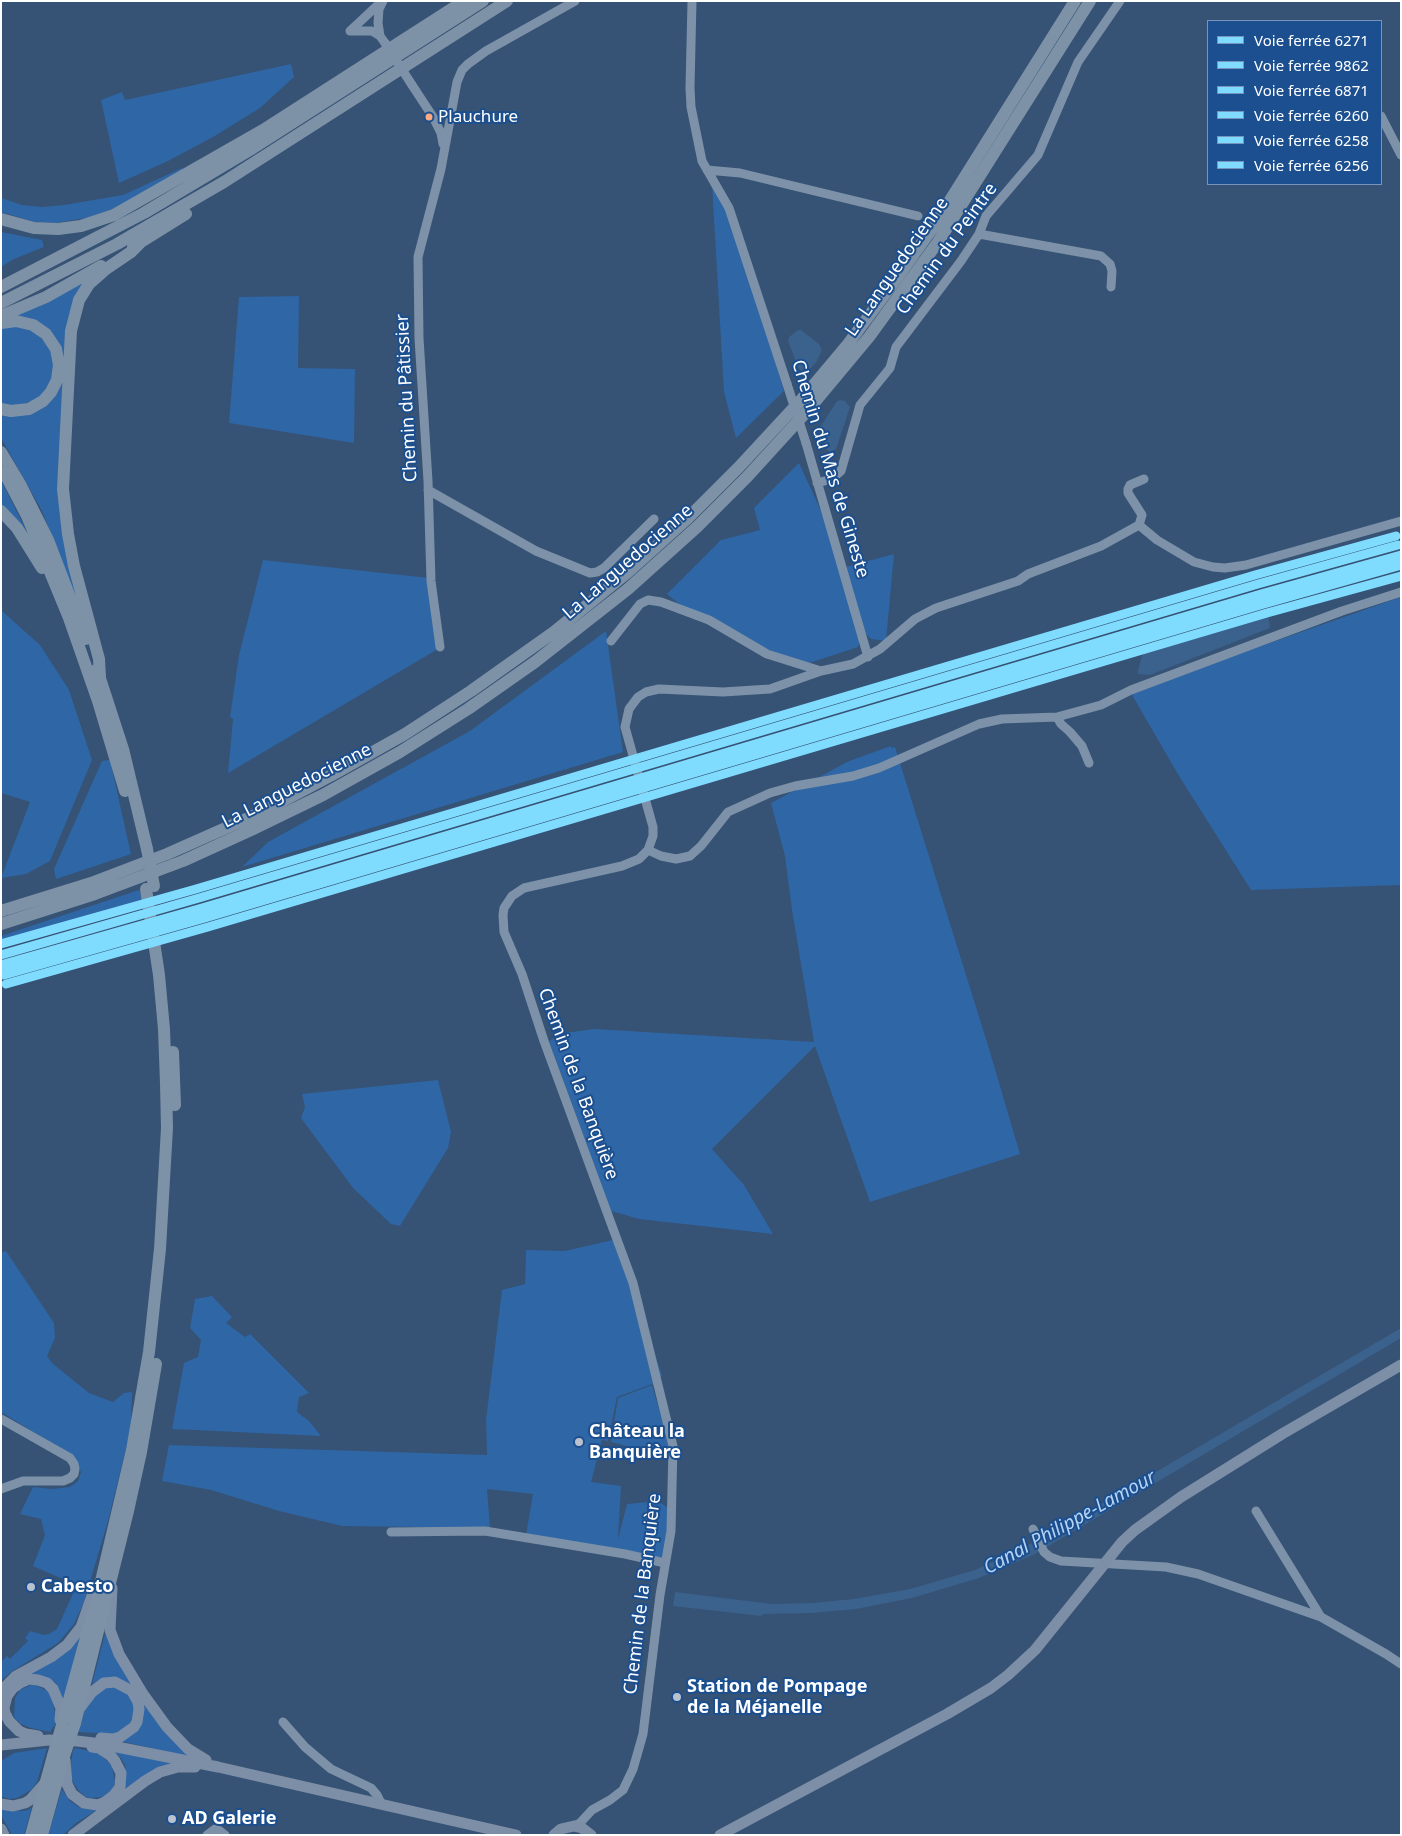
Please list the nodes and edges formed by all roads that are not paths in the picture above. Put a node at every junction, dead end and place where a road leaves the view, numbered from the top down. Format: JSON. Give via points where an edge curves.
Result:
{"nodes":[{"id":1,"x":382,"y":1,"type":"edge"},
{"id":2,"x":464,"y":1,"type":"edge"},
{"id":3,"x":483,"y":1,"type":"edge"},
{"id":4,"x":507,"y":1,"type":"edge"},
{"id":5,"x":575,"y":1,"type":"edge"},
{"id":6,"x":692,"y":1,"type":"edge"},
{"id":7,"x":1075,"y":1,"type":"edge"},
{"id":8,"x":1090,"y":1,"type":"edge"},
{"id":9,"x":1120,"y":1,"type":"edge"},
{"id":10,"x":382,"y":40,"type":"junction"},
{"id":11,"x":1382,"y":118,"type":"edge"},
{"id":12,"x":444,"y":150,"type":"junction"},
{"id":13,"x":1401,"y":155,"type":"edge"},
{"id":14,"x":707,"y":170,"type":"junction"},
{"id":15,"x":224,"y":182,"type":"junction"},
{"id":16,"x":918,"y":216,"type":"dead end"},
{"id":17,"x":1,"y":219,"type":"edge"},
{"id":18,"x":979,"y":234,"type":"junction"},
{"id":19,"x":140,"y":243,"type":"junction"},
{"id":20,"x":1,"y":287,"type":"edge"},
{"id":21,"x":1111,"y":287,"type":"dead end"},
{"id":22,"x":1,"y":303,"type":"edge"},
{"id":23,"x":1,"y":316,"type":"edge"},
{"id":24,"x":1,"y":323,"type":"edge"},
{"id":25,"x":1,"y":409,"type":"edge"},
{"id":26,"x":1,"y":452,"type":"edge"},
{"id":27,"x":1,"y":467,"type":"edge"},
{"id":28,"x":1144,"y":478,"type":"dead end"},
{"id":29,"x":817,"y":483,"type":"junction"},
{"id":30,"x":428,"y":490,"type":"junction"},
{"id":31,"x":1,"y":511,"type":"edge"},
{"id":32,"x":654,"y":519,"type":"dead end"},
{"id":33,"x":1401,"y":521,"type":"edge"},
{"id":34,"x":1139,"y":525,"type":"junction"},
{"id":35,"x":1401,"y":592,"type":"edge"},
{"id":36,"x":61,"y":597,"type":"junction"},
{"id":37,"x":611,"y":640,"type":"dead end"},
{"id":38,"x":864,"y":640,"type":"junction"},
{"id":39,"x":883,"y":646,"type":"junction"},
{"id":40,"x":440,"y":647,"type":"dead end"},
{"id":41,"x":868,"y":657,"type":"junction"},
{"id":42,"x":821,"y":671,"type":"junction"},
{"id":43,"x":100,"y":677,"type":"junction"},
{"id":44,"x":1057,"y":717,"type":"junction"},
{"id":45,"x":1089,"y":763,"type":"dead end"},
{"id":46,"x":143,"y":850,"type":"junction"},
{"id":47,"x":648,"y":850,"type":"junction"},
{"id":48,"x":1,"y":911,"type":"edge"},
{"id":49,"x":1,"y":924,"type":"edge"},
{"id":50,"x":158,"y":935,"type":"junction"},
{"id":51,"x":1401,"y":1365,"type":"edge"},
{"id":52,"x":1,"y":1419,"type":"edge"},
{"id":53,"x":1,"y":1489,"type":"edge"},
{"id":54,"x":1256,"y":1511,"type":"dead end"},
{"id":55,"x":391,"y":1532,"type":"dead end"},
{"id":56,"x":1035,"y":1533,"type":"dead end"},
{"id":57,"x":106,"y":1560,"type":"junction"},
{"id":58,"x":665,"y":1563,"type":"junction"},
{"id":59,"x":1104,"y":1564,"type":"junction"},
{"id":60,"x":113,"y":1576,"type":"junction"},
{"id":61,"x":1322,"y":1617,"type":"junction"},
{"id":62,"x":1401,"y":1664,"type":"edge"},
{"id":63,"x":1,"y":1691,"type":"edge"},
{"id":64,"x":79,"y":1709,"type":"junction"},
{"id":65,"x":283,"y":1722,"type":"dead end"},
{"id":66,"x":62,"y":1725,"type":"junction"},
{"id":67,"x":49,"y":1740,"type":"junction"},
{"id":68,"x":77,"y":1741,"type":"junction"},
{"id":69,"x":17,"y":1743,"type":"junction"},
{"id":70,"x":1,"y":1745,"type":"edge"},
{"id":71,"x":1,"y":1753,"type":"edge"},
{"id":72,"x":59,"y":1756,"type":"junction"},
{"id":73,"x":214,"y":1766,"type":"junction"},
{"id":74,"x":44,"y":1784,"type":"junction"},
{"id":75,"x":381,"y":1803,"type":"junction"},
{"id":76,"x":1,"y":1804,"type":"edge"},
{"id":77,"x":602,"y":1806,"type":"junction"},
{"id":78,"x":574,"y":1826,"type":"junction"},
{"id":79,"x":1,"y":1829,"type":"edge"},
{"id":80,"x":512,"y":1834,"type":"edge"},
{"id":81,"x":554,"y":1834,"type":"edge"},
{"id":82,"x":590,"y":1834,"type":"edge"},
{"id":83,"x":4,"y":1835,"type":"edge"},
{"id":84,"x":31,"y":1835,"type":"edge"},
{"id":85,"x":42,"y":1835,"type":"edge"},
{"id":86,"x":73,"y":1835,"type":"edge"},
{"id":87,"x":207,"y":1835,"type":"edge"},
{"id":88,"x":225,"y":1835,"type":"edge"},
{"id":89,"x":720,"y":1835,"type":"edge"}],
"edges":[{"from":1,"to":10,"type":"street","via":[[378,23]]},
{"from":1,"to":10,"type":"street","via":[[350,31],[372,31]]},
{"from":2,"to":17,"type":"highway","via":[[263,130],[114,215],[98,222],[58,229],[34,228]]},
{"from":3,"to":20,"type":"highway","via":[[144,214]]},
{"from":4,"to":15,"type":"highway"},
{"from":5,"to":12,"type":"street","name":"Chemin du Pâtissier","via":[[486,51],[462,70]]},
{"from":6,"to":14,"type":"street","name":"Chemin du Mas de Gineste","via":[[691,107],[702,161]]},
{"from":7,"to":48,"type":"highway","name":"La Languedocienne","via":[[934,226],[848,344],[739,467],[628,572],[554,632],[472,691],[332,775],[167,854]]},
{"from":8,"to":49,"type":"highway","name":"La Languedocienne","via":[[938,242],[864,344],[747,477],[628,589],[482,699],[400,752],[330,791],[176,864]]},
{"from":9,"to":18,"type":"street","name":"Chemin du Peintre","via":[[1078,62],[1038,156],[986,216]]},
{"from":10,"to":12,"type":"street","bridge":true,"via":[[433,118],[441,133]]},
{"from":11,"to":13,"type":"street"},
{"from":12,"to":30,"type":"street","name":"Chemin du Pâtissier","via":[[418,265]]},
{"from":14,"to":16,"type":"street","via":[[740,174]]},
{"from":14,"to":29,"type":"street","name":"Chemin du Mas de Gineste","bridge":true,"via":[[729,208],[788,384]]},
{"from":15,"to":19,"type":"highway","via":[[213,197]]},
{"from":15,"to":22,"type":"highway","via":[[109,248]]},
{"from":18,"to":21,"type":"street","via":[[1100,256],[1110,264]]},
{"from":18,"to":29,"type":"street","name":"Chemin du Peintre","via":[[896,347],[890,368],[860,405],[841,471]]},
{"from":19,"to":23,"type":"highway","via":[[46,296]]},
{"from":19,"to":43,"type":"highway","via":[[89,284],[79,300],[72,331],[63,489],[72,558],[99,659]]},
{"from":24,"to":25,"type":"highway","via":[[16,321],[33,325],[46,334],[56,349],[59,365],[52,392],[43,402],[29,409]]},
{"from":26,"to":43,"type":"highway","via":[[48,540]]},
{"from":27,"to":36,"type":"highway","via":[[27,516]]},
{"from":28,"to":34,"type":"street","via":[[1128,488],[1142,516]]},
{"from":29,"to":38,"type":"street","name":"Chemin du Mas de Gineste"},
{"from":30,"to":32,"type":"street","via":[[536,551],[590,572],[604,568]]},
{"from":30,"to":40,"type":"street","name":"Chemin du Pâtissier","via":[[432,597]]},
{"from":31,"to":36,"type":"highway","via":[[17,528],[52,590]]},
{"from":33,"to":34,"type":"street","via":[[1246,565],[1225,568],[1194,562]]},
{"from":34,"to":39,"type":"street","via":[[1101,546],[1028,574],[1018,581],[936,608],[915,619]]},
{"from":35,"to":44,"type":"street","via":[[1131,690],[1101,705]]},
{"from":36,"to":46,"type":"highway","via":[[109,733]]},
{"from":37,"to":42,"type":"street","via":[[640,604],[648,600],[709,620],[767,654]]},
{"from":38,"to":39,"type":"street"},
{"from":38,"to":41,"type":"street","name":"Chemin du Mas de Gineste"},
{"from":39,"to":41,"type":"street"},
{"from":41,"to":42,"type":"street"},
{"from":42,"to":47,"type":"street","via":[[770,689],[748,692],[659,689],[638,697],[629,709],[625,727],[653,827]]},
{"from":43,"to":46,"type":"highway","via":[[125,757]]},
{"from":44,"to":45,"type":"street","via":[[1082,746]]},
{"from":44,"to":47,"type":"street","via":[[1002,719],[978,724],[862,773],[770,793],[728,812],[690,856],[676,859]]},
{"from":46,"to":50,"type":"highway","bridge":true},
{"from":47,"to":58,"type":"street","name":"Chemin de la Banquière","via":[[639,859],[622,866],[524,888],[508,901],[503,915],[504,932],[633,1284],[652,1358],[673,1446],[671,1531]]},
{"from":50,"to":57,"type":"highway","via":[[166,1083],[165,1196],[149,1352],[132,1450]]},
{"from":50,"to":60,"type":"highway","via":[[171,1016],[175,1082],[173,1196],[157,1354],[141,1452]]},
{"from":51,"to":59,"type":"main road","via":[[1181,1497],[1135,1530]]},
{"from":52,"to":53,"type":"street","via":[[70,1458],[75,1469],[74,1474],[63,1481],[23,1481]]},
{"from":54,"to":61,"type":"street"},
{"from":55,"to":58,"type":"street","via":[[485,1531]]},
{"from":56,"to":59,"type":"street","via":[[1050,1557],[1061,1561]]},
{"from":57,"to":63,"type":"main road","via":[[80,1627],[67,1645],[16,1676]]},
{"from":57,"to":66,"type":"highway"},
{"from":58,"to":77,"type":"street","name":"Chemin de la Banquière","via":[[643,1734],[628,1783]]},
{"from":59,"to":61,"type":"street","via":[[1166,1567],[1198,1574]]},
{"from":59,"to":89,"type":"main road","via":[[1035,1650],[991,1688]]},
{"from":60,"to":64,"type":"highway"},
{"from":60,"to":73,"type":"main road","via":[[110,1630],[119,1654],[177,1739],[193,1754]]},
{"from":61,"to":62,"type":"street"},
{"from":64,"to":68,"type":"main road","via":[[97,1687],[110,1682],[132,1691],[139,1709],[134,1728],[120,1737],[93,1737]]},
{"from":64,"to":72,"type":"highway","bridge":true},
{"from":65,"to":75,"type":"street","via":[[331,1769],[371,1788]]},
{"from":66,"to":67,"type":"main road","via":[[59,1702],[47,1683],[29,1680],[13,1688],[4,1708],[10,1722],[26,1734]]},
{"from":66,"to":72,"type":"highway","bridge":true},
{"from":67,"to":68,"type":"main road"},
{"from":67,"to":69,"type":"main road"},
{"from":68,"to":72,"type":"main road","via":[[84,1746],[99,1748],[115,1761],[121,1780],[114,1795],[98,1804],[77,1800],[67,1784]]},
{"from":68,"to":73,"type":"main road"},
{"from":69,"to":70,"type":"main road"},
{"from":69,"to":71,"type":"main road"},
{"from":72,"to":74,"type":"highway"},
{"from":72,"to":85,"type":"highway"},
{"from":73,"to":75,"type":"main road"},
{"from":73,"to":86,"type":"main road","via":[[204,1769],[178,1767],[160,1772]]},
{"from":74,"to":76,"type":"main road","via":[[25,1803]]},
{"from":74,"to":84,"type":"highway"},
{"from":75,"to":80,"type":"main road"},
{"from":77,"to":78,"type":"street","name":"Chemin de la Banquière","via":[[592,1810]]},
{"from":77,"to":82,"type":"street","name":"Chemin de la Banquière","via":[[590,1820]]},
{"from":78,"to":81,"type":"main road"},
{"from":78,"to":82,"type":"main road"},
{"from":79,"to":83,"type":"main road"},
{"from":87,"to":88,"type":"street","via":[[215,1829]]}]}
